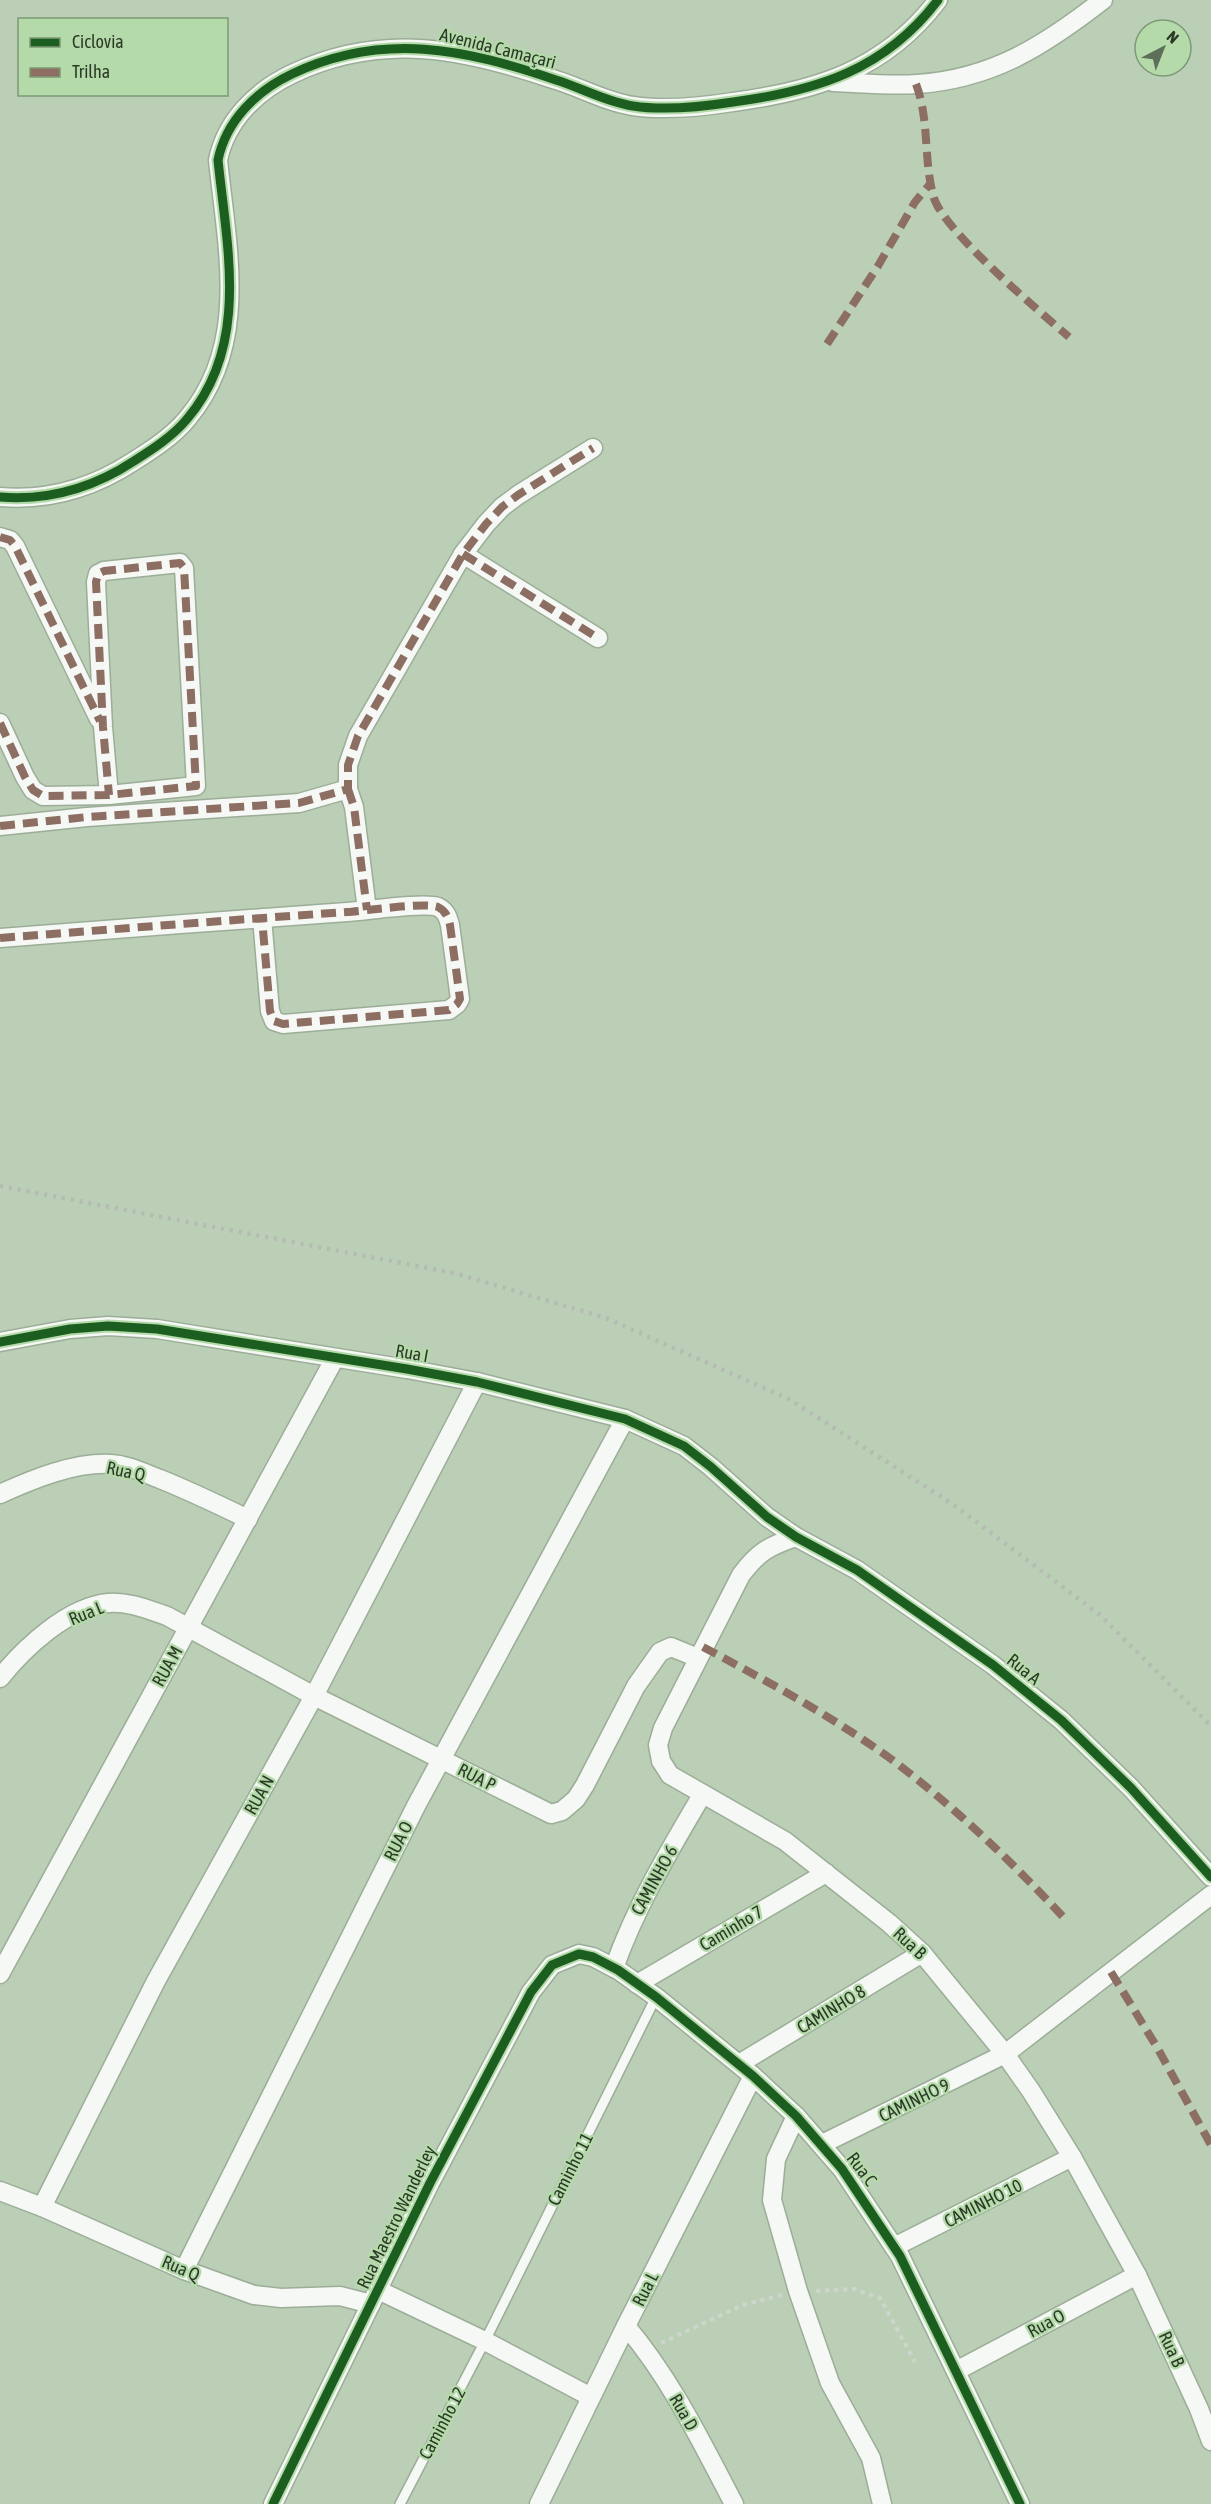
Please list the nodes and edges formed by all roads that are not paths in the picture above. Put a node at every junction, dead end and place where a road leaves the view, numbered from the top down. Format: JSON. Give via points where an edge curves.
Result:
{"nodes":[{"id":1,"x":938,"y":0,"type":"edge"},
{"id":2,"x":1103,"y":0,"type":"edge"},
{"id":3,"x":830,"y":82,"type":"junction"},
{"id":4,"x":592,"y":448,"type":"dead end"},
{"id":5,"x":0,"y":496,"type":"edge"},
{"id":6,"x":0,"y":537,"type":"edge"},
{"id":7,"x":463,"y":554,"type":"junction"},
{"id":8,"x":598,"y":638,"type":"dead end"},
{"id":9,"x":0,"y":723,"type":"edge"},
{"id":10,"x":103,"y":727,"type":"junction"},
{"id":11,"x":348,"y":789,"type":"junction"},
{"id":12,"x":109,"y":795,"type":"junction"},
{"id":13,"x":0,"y":826,"type":"edge"},
{"id":14,"x":368,"y":910,"type":"junction"},
{"id":15,"x":262,"y":918,"type":"junction"},
{"id":16,"x":0,"y":938,"type":"edge"},
{"id":17,"x":0,"y":1342,"type":"edge"},
{"id":18,"x":334,"y":1358,"type":"junction"},
{"id":19,"x":477,"y":1382,"type":"junction"},
{"id":20,"x":625,"y":1419,"type":"junction"},
{"id":21,"x":0,"y":1494,"type":"edge"},
{"id":22,"x":248,"y":1519,"type":"junction"},
{"id":23,"x":789,"y":1532,"type":"junction"},
{"id":24,"x":189,"y":1627,"type":"junction"},
{"id":25,"x":698,"y":1658,"type":"junction"},
{"id":26,"x":0,"y":1678,"type":"edge"},
{"id":27,"x":314,"y":1696,"type":"junction"},
{"id":28,"x":441,"y":1759,"type":"junction"},
{"id":29,"x":702,"y":1795,"type":"junction"},
{"id":30,"x":826,"y":1872,"type":"junction"},
{"id":31,"x":1211,"y":1877,"type":"edge"},
{"id":32,"x":1211,"y":1895,"type":"edge"},
{"id":33,"x":922,"y":1953,"type":"junction"},
{"id":34,"x":566,"y":1958,"type":"joint"},
{"id":35,"x":614,"y":1968,"type":"junction"},
{"id":36,"x":0,"y":1974,"type":"edge"},
{"id":37,"x":637,"y":1984,"type":"junction"},
{"id":38,"x":656,"y":1997,"type":"junction"},
{"id":39,"x":1005,"y":2054,"type":"junction"},
{"id":40,"x":739,"y":2064,"type":"junction"},
{"id":41,"x":753,"y":2076,"type":"junction"},
{"id":42,"x":796,"y":2116,"type":"junction"},
{"id":43,"x":822,"y":2144,"type":"junction"},
{"id":44,"x":1072,"y":2157,"type":"junction"},
{"id":45,"x":0,"y":2191,"type":"edge"},
{"id":46,"x":42,"y":2207,"type":"junction"},
{"id":47,"x":894,"y":2247,"type":"junction"},
{"id":48,"x":184,"y":2270,"type":"junction"},
{"id":49,"x":1137,"y":2275,"type":"junction"},
{"id":50,"x":375,"y":2297,"type":"junction"},
{"id":51,"x":626,"y":2326,"type":"junction"},
{"id":52,"x":485,"y":2341,"type":"junction"},
{"id":53,"x":956,"y":2371,"type":"junction"},
{"id":54,"x":591,"y":2397,"type":"junction"},
{"id":55,"x":1211,"y":2441,"type":"edge"},
{"id":56,"x":273,"y":2504,"type":"edge"},
{"id":57,"x":400,"y":2504,"type":"edge"},
{"id":58,"x":539,"y":2504,"type":"edge"},
{"id":59,"x":734,"y":2504,"type":"edge"},
{"id":60,"x":882,"y":2504,"type":"edge"},
{"id":61,"x":1020,"y":2504,"type":"edge"}],
"edges":[{"from":1,"to":3,"type":"street","name":"Avenida Camaçari","via":[[886,50]]},
{"from":2,"to":3,"type":"street","via":[[1029,52],[972,75],[916,84]]},
{"from":3,"to":5,"type":"street","name":"Avenida Camaçari","via":[[774,97],[705,106],[636,106],[614,102],[516,66],[412,47],[340,57],[282,78],[238,115],[220,147],[218,160],[231,279],[230,320],[224,349],[204,397],[174,433],[122,469],[67,493],[44,498]]},
{"from":4,"to":7,"type":"street","via":[[502,507]]},
{"from":6,"to":10,"type":"street","via":[[15,546]]},
{"from":7,"to":8,"type":"street"},
{"from":7,"to":11,"type":"street","via":[[358,736],[348,765]]},
{"from":9,"to":12,"type":"street","via":[[33,790],[43,796]]},
{"from":10,"to":12,"type":"street"},
{"from":10,"to":12,"type":"street","via":[[98,574],[104,570],[180,563],[184,568],[197,783],[189,788]]},
{"from":11,"to":13,"type":"street","via":[[299,803]]},
{"from":11,"to":14,"type":"street"},
{"from":14,"to":15,"type":"street"},
{"from":14,"to":15,"type":"street","via":[[426,906],[447,914],[460,999],[454,1007],[283,1024],[274,1021]]},
{"from":15,"to":16,"type":"street"},
{"from":17,"to":18,"type":"street","name":"Rua I","via":[[108,1326],[157,1329]]},
{"from":18,"to":19,"type":"street","name":"Rua I"},
{"from":18,"to":22,"type":"street","name":"RUA M"},
{"from":19,"to":20,"type":"street","name":"Rua I"},
{"from":19,"to":27,"type":"street","name":"RUA N"},
{"from":20,"to":23,"type":"street","name":"Rua I","via":[[684,1446]]},
{"from":20,"to":28,"type":"street","name":"RUA O"},
{"from":21,"to":22,"type":"street","name":"Rua Q","via":[[56,1473],[112,1464],[188,1490]]},
{"from":22,"to":24,"type":"street","name":"RUA M"},
{"from":23,"to":25,"type":"street","name":"Rua B","via":[[755,1557],[741,1575]]},
{"from":23,"to":31,"type":"street","name":"Rua A","via":[[857,1570],[993,1665],[1061,1720],[1131,1788]]},
{"from":24,"to":26,"type":"street","name":"Rua L","via":[[145,1608],[110,1603],[94,1606],[76,1613],[34,1642]]},
{"from":24,"to":27,"type":"street","name":"RUA P"},
{"from":24,"to":36,"type":"street","name":"RUA M"},
{"from":25,"to":28,"type":"street","name":"RUA P","via":[[672,1647],[660,1652],[624,1708],[585,1785],[562,1811],[545,1812]]},
{"from":25,"to":29,"type":"street","name":"Rua B","via":[[658,1745],[661,1761],[670,1775]]},
{"from":27,"to":28,"type":"street","name":"RUA P"},
{"from":27,"to":46,"type":"street","name":"RUA N","via":[[156,1981]]},
{"from":28,"to":48,"type":"street","name":"RUA O"},
{"from":29,"to":30,"type":"street","name":"Rua B","via":[[785,1841]]},
{"from":29,"to":35,"type":"street","name":"CAMINHO 6","via":[[649,1885]]},
{"from":30,"to":33,"type":"street","name":"Rua B"},
{"from":30,"to":37,"type":"street","name":"Caminho 7"},
{"from":32,"to":39,"type":"street"},
{"from":33,"to":39,"type":"street","name":"Rua B"},
{"from":33,"to":40,"type":"street","name":"CAMINHO 8"},
{"from":34,"to":35,"type":"street","name":"Rua C","via":[[579,1954]]},
{"from":34,"to":50,"type":"street","name":"Rua Maestro Wanderley","via":[[552,1965],[531,1992]]},
{"from":35,"to":37,"type":"street","name":"Rua C"},
{"from":37,"to":38,"type":"street","name":"Rua C"},
{"from":38,"to":40,"type":"street","name":"Rua C"},
{"from":38,"to":52,"type":"lane","name":"Caminho 11"},
{"from":39,"to":43,"type":"street","name":"CAMINHO 9"},
{"from":39,"to":44,"type":"street","name":"Rua B"},
{"from":40,"to":41,"type":"street","name":"Rua C"},
{"from":41,"to":42,"type":"street","name":"Rua C"},
{"from":41,"to":51,"type":"street","name":"Rua L"},
{"from":42,"to":43,"type":"street","name":"Rua C"},
{"from":42,"to":60,"type":"street","via":[[776,2159],[772,2200],[830,2383],[871,2458]]},
{"from":43,"to":47,"type":"street","name":"Rua C"},
{"from":44,"to":47,"type":"street","name":"CAMINHO 10"},
{"from":44,"to":49,"type":"street","name":"Rua B"},
{"from":45,"to":46,"type":"street","name":"Rua Q"},
{"from":46,"to":48,"type":"street","name":"Rua Q"},
{"from":47,"to":53,"type":"street","name":"Rua C"},
{"from":48,"to":50,"type":"street","name":"Rua Q","via":[[254,2295]]},
{"from":49,"to":53,"type":"street","name":"Rua O"},
{"from":49,"to":55,"type":"street","name":"Rua B"},
{"from":50,"to":52,"type":"street","name":"Rua Q"},
{"from":50,"to":56,"type":"street","name":"Rua Maestro Wanderley"},
{"from":51,"to":54,"type":"street","name":"Rua L"},
{"from":51,"to":59,"type":"street","name":"Rua D","via":[[662,2374]]},
{"from":52,"to":54,"type":"street","name":"Rua Q"},
{"from":52,"to":57,"type":"lane","name":"Caminho 12"},
{"from":53,"to":61,"type":"street","name":"Rua C"},
{"from":54,"to":58,"type":"street","name":"Rua L"}]}
